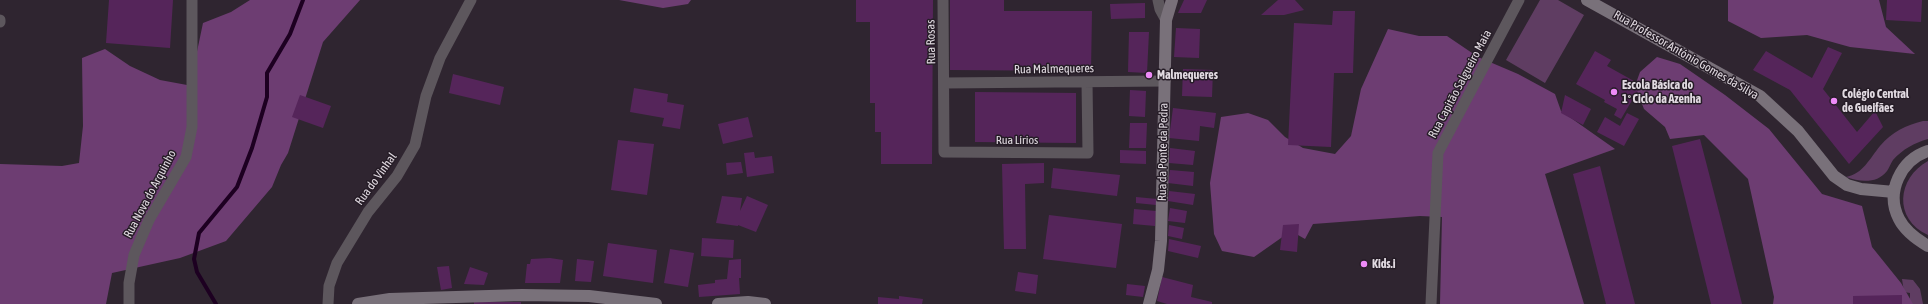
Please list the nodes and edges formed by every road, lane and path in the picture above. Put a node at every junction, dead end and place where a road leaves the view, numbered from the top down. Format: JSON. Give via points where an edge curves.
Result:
{"nodes":[{"id":1,"x":192,"y":0,"type":"edge"},
{"id":2,"x":471,"y":0,"type":"edge"},
{"id":3,"x":943,"y":0,"type":"edge"},
{"id":4,"x":1158,"y":0,"type":"edge"},
{"id":5,"x":1172,"y":0,"type":"edge"},
{"id":6,"x":1519,"y":0,"type":"edge"},
{"id":7,"x":1587,"y":0,"type":"edge"},
{"id":8,"x":1166,"y":20,"type":"junction"},
{"id":9,"x":1165,"y":81,"type":"junction"},
{"id":10,"x":1087,"y":82,"type":"junction"},
{"id":11,"x":944,"y":83,"type":"junction"},
{"id":12,"x":1928,"y":151,"type":"edge"},
{"id":13,"x":1894,"y":192,"type":"junction"},
{"id":14,"x":1928,"y":246,"type":"edge"},
{"id":15,"x":129,"y":304,"type":"edge"},
{"id":16,"x":328,"y":304,"type":"edge"},
{"id":17,"x":358,"y":304,"type":"edge"},
{"id":18,"x":656,"y":304,"type":"edge"},
{"id":19,"x":718,"y":304,"type":"edge"},
{"id":20,"x":765,"y":304,"type":"edge"},
{"id":21,"x":1149,"y":304,"type":"edge"},
{"id":22,"x":1431,"y":304,"type":"edge"}],
"edges":[{"from":1,"to":15,"type":"street","name":"Rua Nova do Arquinho","via":[[192,127],[186,158],[149,220],[134,255],[129,283]]},
{"from":2,"to":16,"type":"street","name":"Rua do Vinhal","via":[[440,58],[426,96],[415,145],[397,176],[368,212],[337,263],[329,286]]},
{"from":3,"to":11,"type":"street","name":"Rua Rosas"},
{"from":4,"to":8,"type":"street"},
{"from":5,"to":8,"type":"street","name":"Rua da Ponte da Pedra"},
{"from":6,"to":22,"type":"street","name":"Rua Capitão Salgueiro Maia","via":[[1438,153]]},
{"from":7,"to":13,"type":"street","name":"Rua Professor António Gomes da Silva","via":[[1760,96],[1798,131],[1834,176],[1847,185]]},
{"from":8,"to":9,"type":"street","name":"Rua da Ponte da Pedra"},
{"from":9,"to":10,"type":"street","name":"Rua Malmequeres"},
{"from":9,"to":21,"type":"street","name":"Rua da Ponte da Pedra","via":[[1161,240],[1158,270]]},
{"from":10,"to":11,"type":"street","name":"Rua Malmequeres"},
{"from":10,"to":11,"type":"street","name":"Rua Lírios","via":[[1088,153],[944,152]]},
{"from":12,"to":13,"type":"street","via":[[1919,154],[1904,168]]},
{"from":13,"to":14,"type":"street","via":[[1894,205],[1901,222],[1911,234]]},
{"from":17,"to":18,"type":"street","via":[[390,299],[522,295],[590,296]]},
{"from":19,"to":20,"type":"street"}]}
